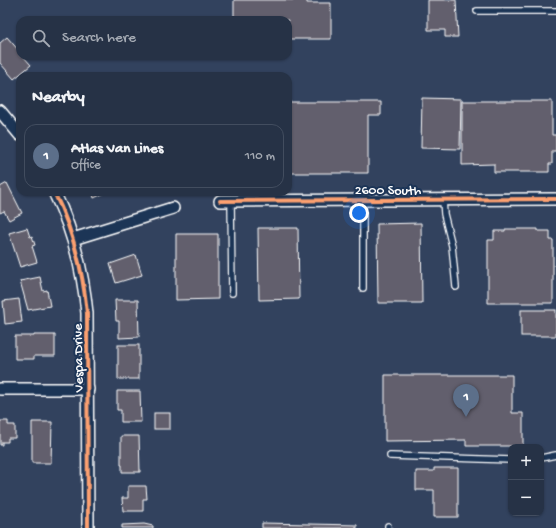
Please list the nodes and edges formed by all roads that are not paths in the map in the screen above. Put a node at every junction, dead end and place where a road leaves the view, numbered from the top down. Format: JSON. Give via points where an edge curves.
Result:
{"nodes":[{"id":1,"x":477,"y":11,"type":"dead end"},
{"id":2,"x":556,"y":11,"type":"edge"},
{"id":3,"x":0,"y":111,"type":"edge"},
{"id":4,"x":16,"y":130,"type":"edge"},
{"id":5,"x":56,"y":196,"type":"edge"},
{"id":6,"x":556,"y":199,"type":"edge"},
{"id":7,"x":226,"y":200,"type":"joint"},
{"id":8,"x":363,"y":200,"type":"junction"},
{"id":9,"x":443,"y":200,"type":"junction"},
{"id":10,"x":173,"y":208,"type":"dead end"},
{"id":11,"x":73,"y":239,"type":"junction"},
{"id":12,"x":456,"y":287,"type":"dead end"},
{"id":13,"x":363,"y":288,"type":"dead end"},
{"id":14,"x":232,"y":293,"type":"dead end"},
{"id":15,"x":0,"y":389,"type":"edge"},
{"id":16,"x":88,"y":389,"type":"junction"},
{"id":17,"x":556,"y":455,"type":"edge"},
{"id":18,"x":390,"y":456,"type":"dead end"},
{"id":19,"x":544,"y":457,"type":"edge"},
{"id":20,"x":508,"y":460,"type":"edge"},
{"id":21,"x":88,"y":528,"type":"edge"}],
"edges":[{"from":1,"to":2,"type":"lane"},
{"from":3,"to":4,"type":"street"},
{"from":5,"to":11,"type":"street","name":"Vespa Drive"},
{"from":6,"to":9,"type":"street","name":"2600 South"},
{"from":7,"to":8,"type":"street","name":"2600 South"},
{"from":7,"to":14,"type":"lane"},
{"from":8,"to":9,"type":"street","name":"2600 South"},
{"from":8,"to":13,"type":"lane"},
{"from":9,"to":12,"type":"lane","via":[[452,246]]},
{"from":10,"to":11,"type":"street"},
{"from":11,"to":16,"type":"street","name":"Vespa Drive","via":[[85,294]]},
{"from":15,"to":16,"type":"street"},
{"from":16,"to":21,"type":"street","name":"Vespa Drive"},
{"from":17,"to":19,"type":"lane"},
{"from":18,"to":20,"type":"lane"}]}
